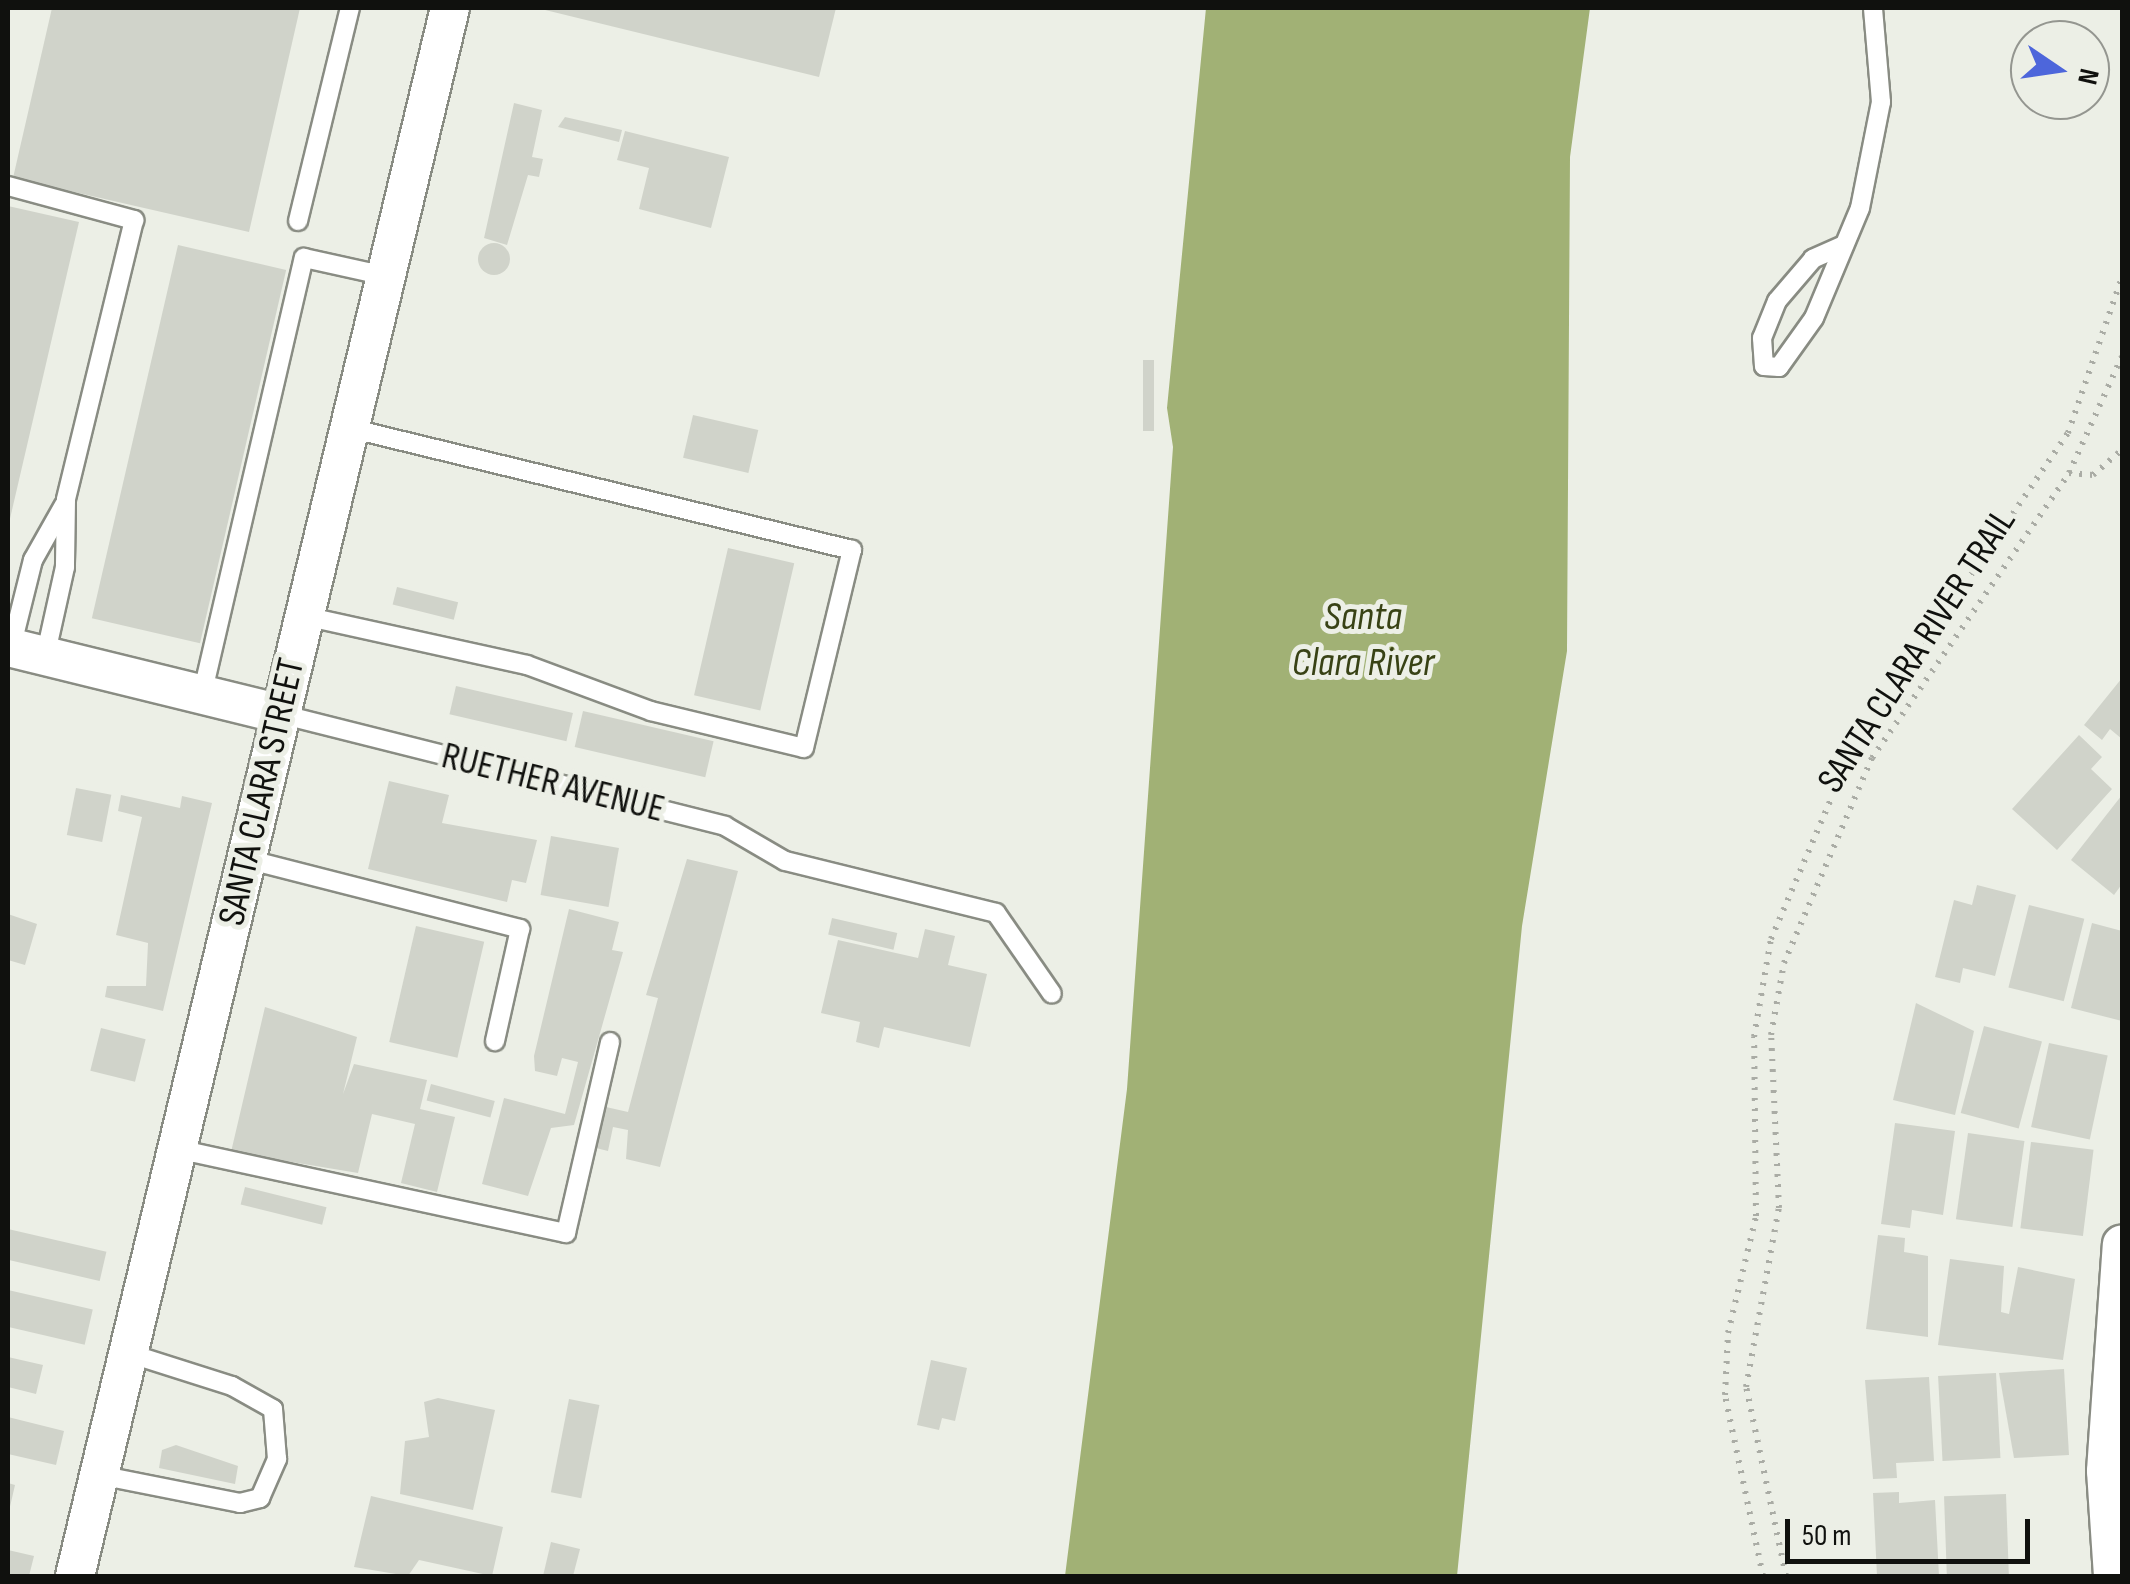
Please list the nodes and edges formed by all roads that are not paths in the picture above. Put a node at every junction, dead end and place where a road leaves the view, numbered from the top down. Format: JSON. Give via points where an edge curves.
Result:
{"nodes":[{"id":1,"x":350,"y":8,"type":"edge"},
{"id":2,"x":450,"y":8,"type":"edge"},
{"id":3,"x":1873,"y":8,"type":"edge"},
{"id":4,"x":8,"y":186,"type":"edge"},
{"id":5,"x":298,"y":221,"type":"dead end"},
{"id":6,"x":1844,"y":245,"type":"junction"},
{"id":7,"x":386,"y":276,"type":"junction"},
{"id":8,"x":349,"y":428,"type":"junction"},
{"id":9,"x":66,"y":500,"type":"junction"},
{"id":10,"x":304,"y":616,"type":"junction"},
{"id":11,"x":21,"y":651,"type":"edge"},
{"id":12,"x":202,"y":695,"type":"junction"},
{"id":13,"x":280,"y":714,"type":"junction"},
{"id":14,"x":246,"y":859,"type":"junction"},
{"id":15,"x":1052,"y":994,"type":"dead end"},
{"id":16,"x":496,"y":1040,"type":"dead end"},
{"id":17,"x":610,"y":1042,"type":"dead end"},
{"id":18,"x":176,"y":1149,"type":"junction"},
{"id":19,"x":2122,"y":1245,"type":"edge"},
{"id":20,"x":128,"y":1353,"type":"junction"},
{"id":21,"x":99,"y":1475,"type":"junction"},
{"id":22,"x":75,"y":1576,"type":"edge"},
{"id":23,"x":2113,"y":1576,"type":"edge"}],
"edges":[{"from":1,"to":5,"type":"lane"},
{"from":2,"to":7,"type":"street","name":"SANTA CLARA STREET"},
{"from":3,"to":6,"type":"lane","via":[[1880,102]]},
{"from":4,"to":9,"type":"lane","via":[[134,220]]},
{"from":6,"to":6,"type":"lane","via":[[1814,318],[1780,367],[1764,366],[1762,338],[1777,301],[1813,259]]},
{"from":7,"to":8,"type":"street","name":"SANTA CLARA STREET"},
{"from":7,"to":12,"type":"lane","via":[[304,258]]},
{"from":8,"to":10,"type":"street","name":"SANTA CLARA STREET"},
{"from":8,"to":10,"type":"lane","via":[[852,550],[804,748],[650,711],[528,665]]},
{"from":9,"to":11,"type":"lane","via":[[33,560]]},
{"from":9,"to":11,"type":"lane","via":[[65,567]]},
{"from":10,"to":13,"type":"street","name":"SANTA CLARA STREET"},
{"from":11,"to":12,"type":"street","name":"RUETHER AVENUE"},
{"from":12,"to":13,"type":"street","name":"RUETHER AVENUE"},
{"from":13,"to":14,"type":"street","name":"SANTA CLARA STREET"},
{"from":13,"to":15,"type":"lane","name":"RUETHER AVENUE","via":[[725,826],[785,861],[996,912]]},
{"from":14,"to":16,"type":"lane","via":[[520,928]]},
{"from":14,"to":18,"type":"street","name":"SANTA CLARA STREET"},
{"from":17,"to":18,"type":"lane","via":[[566,1233]]},
{"from":18,"to":20,"type":"street","name":"SANTA CLARA STREET"},
{"from":19,"to":23,"type":"street","via":[[2106,1470]]},
{"from":20,"to":21,"type":"street","name":"SANTA CLARA STREET"},
{"from":20,"to":21,"type":"lane","via":[[264,1403],[280,1440],[277,1459],[260,1498],[240,1503]]},
{"from":21,"to":22,"type":"street","name":"SANTA CLARA STREET"}]}
